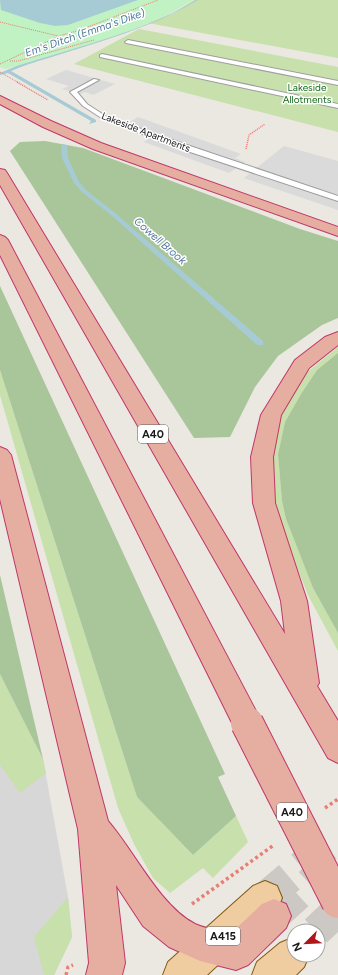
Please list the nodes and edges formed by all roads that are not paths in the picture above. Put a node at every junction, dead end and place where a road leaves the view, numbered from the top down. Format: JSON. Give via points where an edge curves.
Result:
{"nodes":[{"id":1,"x":128,"y":42,"type":"dead end"},
{"id":2,"x":102,"y":56,"type":"dead end"},
{"id":3,"x":96,"y":80,"type":"dead end"},
{"id":4,"x":338,"y":84,"type":"edge"},
{"id":5,"x":0,"y":98,"type":"edge"},
{"id":6,"x":338,"y":106,"type":"edge"},
{"id":7,"x":0,"y":172,"type":"edge"},
{"id":8,"x":338,"y":199,"type":"edge"},
{"id":9,"x":338,"y":232,"type":"edge"},
{"id":10,"x":0,"y":240,"type":"edge"},
{"id":11,"x":338,"y":338,"type":"edge"},
{"id":12,"x":0,"y":455,"type":"edge"},
{"id":13,"x":307,"y":694,"type":"junction"},
{"id":14,"x":338,"y":748,"type":"edge"},
{"id":15,"x":94,"y":830,"type":"junction"},
{"id":16,"x":338,"y":902,"type":"edge"},
{"id":17,"x":270,"y":907,"type":"tunnel mouth"},
{"id":18,"x":212,"y":946,"type":"junction"},
{"id":19,"x":104,"y":975,"type":"edge"},
{"id":20,"x":181,"y":975,"type":"edge"}],
"edges":[{"from":1,"to":4,"type":"lane"},
{"from":2,"to":6,"type":"lane"},
{"from":3,"to":8,"type":"lane","name":"Lakeside Apartments","via":[[73,92],[85,106],[105,118]]},
{"from":5,"to":9,"type":"highway","via":[[47,124],[98,146]]},
{"from":7,"to":13,"type":"highway","number":"A40"},
{"from":10,"to":16,"type":"highway","number":"A40","bridge":true},
{"from":11,"to":13,"type":"highway","via":[[302,364],[271,415],[262,458],[264,503],[294,601]]},
{"from":12,"to":15,"type":"highway"},
{"from":13,"to":14,"type":"highway","number":"A40"},
{"from":15,"to":18,"type":"highway","via":[[111,850],[155,914],[181,935],[200,944]]},
{"from":15,"to":19,"type":"highway","via":[[107,962]]},
{"from":17,"to":18,"type":"main road","number":"A415"},
{"from":18,"to":20,"type":"main road","number":"A415"}]}
